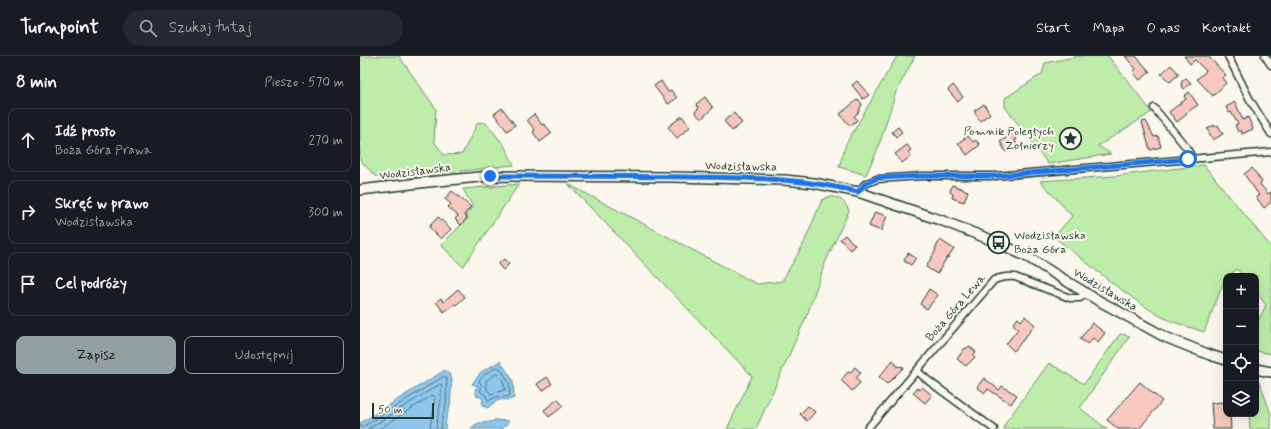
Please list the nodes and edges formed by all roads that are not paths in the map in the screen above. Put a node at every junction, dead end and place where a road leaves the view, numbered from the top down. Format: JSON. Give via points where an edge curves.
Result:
{"nodes":[{"id":1,"x":1228,"y":56,"type":"edge"},
{"id":2,"x":1265,"y":56,"type":"edge"},
{"id":3,"x":1271,"y":65,"type":"edge"},
{"id":4,"x":1154,"y":108,"type":"dead end"},
{"id":5,"x":1271,"y":134,"type":"edge"},
{"id":6,"x":1271,"y":152,"type":"edge"},
{"id":7,"x":1192,"y":159,"type":"junction"},
{"id":8,"x":360,"y":190,"type":"edge"},
{"id":9,"x":858,"y":192,"type":"junction"},
{"id":10,"x":1086,"y":293,"type":"junction"},
{"id":11,"x":1223,"y":359,"type":"edge"},
{"id":12,"x":1259,"y":370,"type":"edge"},
{"id":13,"x":917,"y":371,"type":"junction"},
{"id":14,"x":1271,"y":372,"type":"edge"},
{"id":15,"x":867,"y":429,"type":"edge"},
{"id":16,"x":994,"y":429,"type":"edge"}],
"edges":[{"from":1,"to":5,"type":"street"},
{"from":2,"to":3,"type":"street"},
{"from":4,"to":7,"type":"street","via":[[1186,147]]},
{"from":6,"to":7,"type":"street"},
{"from":7,"to":9,"type":"street","via":[[995,176],[877,178],[865,184]]},
{"from":8,"to":9,"type":"main road","name":"Wodzisławska","via":[[471,177],[533,176],[784,180]]},
{"from":9,"to":10,"type":"main road","name":"Wodzisławska","via":[[999,242]]},
{"from":10,"to":11,"type":"main road","name":"Wodzisławska","via":[[1165,337]]},
{"from":10,"to":13,"type":"street","name":"Boża Góra Lewa","via":[[1080,298],[1070,298],[1015,277],[994,280]]},
{"from":12,"to":14,"type":"main road"},
{"from":13,"to":15,"type":"street","name":"Boża Góra Lewa"},
{"from":13,"to":16,"type":"street"}]}
